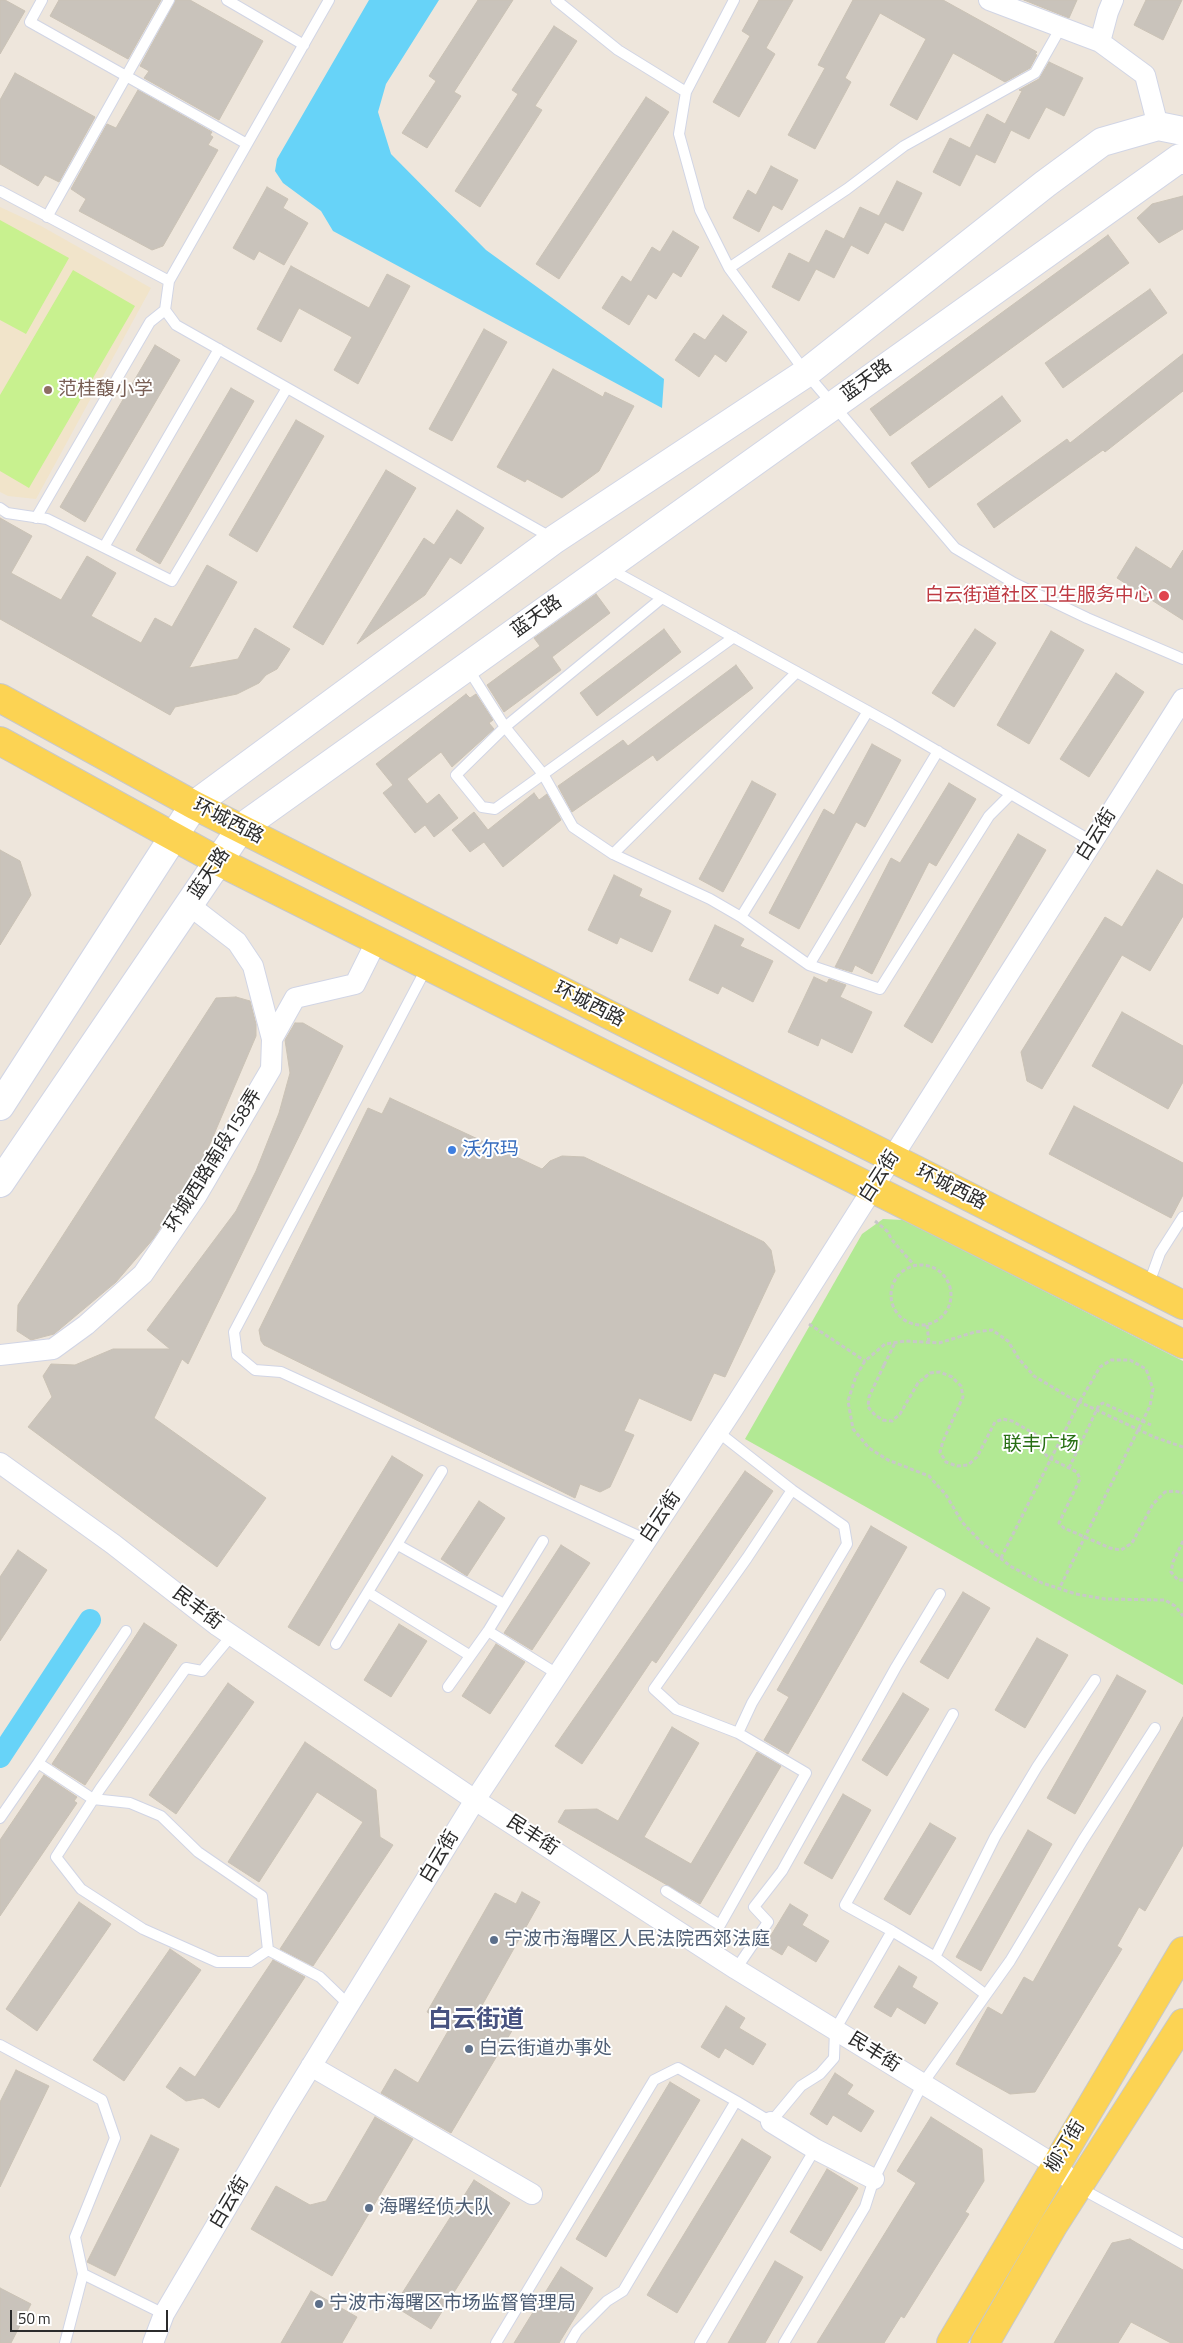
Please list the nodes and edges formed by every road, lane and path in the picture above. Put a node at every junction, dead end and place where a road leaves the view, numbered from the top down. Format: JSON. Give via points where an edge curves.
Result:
{"nodes":[{"id":1,"x":42,"y":0,"type":"edge"},
{"id":2,"x":169,"y":0,"type":"edge"},
{"id":3,"x":227,"y":0,"type":"edge"},
{"id":4,"x":329,"y":0,"type":"edge"},
{"id":5,"x":556,"y":0,"type":"edge"},
{"id":6,"x":734,"y":0,"type":"edge"},
{"id":7,"x":989,"y":0,"type":"edge"},
{"id":8,"x":1113,"y":0,"type":"edge"},
{"id":9,"x":1061,"y":27,"type":"junction"},
{"id":10,"x":1100,"y":42,"type":"junction"},
{"id":11,"x":304,"y":45,"type":"junction"},
{"id":12,"x":125,"y":77,"type":"junction"},
{"id":13,"x":686,"y":92,"type":"junction"},
{"id":14,"x":1171,"y":129,"type":"edge"},
{"id":15,"x":247,"y":144,"type":"junction"},
{"id":16,"x":1183,"y":160,"type":"edge"},
{"id":17,"x":0,"y":191,"type":"edge"},
{"id":18,"x":47,"y":217,"type":"junction"},
{"id":19,"x":729,"y":268,"type":"junction"},
{"id":20,"x":168,"y":281,"type":"junction"},
{"id":21,"x":165,"y":310,"type":"junction"},
{"id":22,"x":219,"y":349,"type":"junction"},
{"id":23,"x":806,"y":373,"type":"junction"},
{"id":24,"x":287,"y":388,"type":"junction"},
{"id":25,"x":834,"y":405,"type":"junction"},
{"id":26,"x":0,"y":508,"type":"edge"},
{"id":27,"x":36,"y":518,"type":"junction"},
{"id":28,"x":554,"y":539,"type":"junction"},
{"id":29,"x":104,"y":547,"type":"junction"},
{"id":30,"x":606,"y":567,"type":"junction"},
{"id":31,"x":662,"y":598,"type":"junction"},
{"id":32,"x":734,"y":637,"type":"junction"},
{"id":33,"x":1183,"y":659,"type":"edge"},
{"id":34,"x":466,"y":667,"type":"junction"},
{"id":35,"x":797,"y":672,"type":"junction"},
{"id":36,"x":0,"y":698,"type":"edge"},
{"id":37,"x":1183,"y":699,"type":"edge"},
{"id":38,"x":868,"y":711,"type":"junction"},
{"id":39,"x":505,"y":727,"type":"junction"},
{"id":40,"x":0,"y":741,"type":"edge"},
{"id":41,"x":938,"y":751,"type":"junction"},
{"id":42,"x":543,"y":774,"type":"junction"},
{"id":43,"x":1011,"y":794,"type":"junction"},
{"id":44,"x":194,"y":804,"type":"junction"},
{"id":45,"x":241,"y":828,"type":"junction"},
{"id":46,"x":173,"y":836,"type":"junction"},
{"id":47,"x":1093,"y":842,"type":"junction"},
{"id":48,"x":613,"y":854,"type":"junction"},
{"id":49,"x":218,"y":861,"type":"junction"},
{"id":50,"x":189,"y":905,"type":"junction"},
{"id":51,"x":741,"y":916,"type":"junction"},
{"id":52,"x":377,"y":940,"type":"junction"},
{"id":53,"x":809,"y":965,"type":"junction"},
{"id":54,"x":427,"y":966,"type":"junction"},
{"id":55,"x":272,"y":1039,"type":"junction"},
{"id":56,"x":0,"y":1106,"type":"edge"},
{"id":57,"x":892,"y":1159,"type":"junction"},
{"id":58,"x":0,"y":1184,"type":"edge"},
{"id":59,"x":866,"y":1199,"type":"junction"},
{"id":60,"x":1183,"y":1217,"type":"edge"},
{"id":61,"x":914,"y":1265,"type":"junction"},
{"id":62,"x":1148,"y":1287,"type":"junction"},
{"id":63,"x":1183,"y":1304,"type":"edge"},
{"id":64,"x":794,"y":1313,"type":"junction"},
{"id":65,"x":927,"y":1325,"type":"junction"},
{"id":66,"x":929,"y":1342,"type":"junction"},
{"id":67,"x":895,"y":1343,"type":"junction"},
{"id":68,"x":1183,"y":1344,"type":"edge"},
{"id":69,"x":0,"y":1355,"type":"edge"},
{"id":70,"x":865,"y":1361,"type":"junction"},
{"id":71,"x":1080,"y":1401,"type":"junction"},
{"id":72,"x":1151,"y":1425,"type":"dead end"},
{"id":73,"x":1139,"y":1430,"type":"junction"},
{"id":74,"x":718,"y":1432,"type":"junction"},
{"id":75,"x":1183,"y":1448,"type":"edge"},
{"id":76,"x":0,"y":1463,"type":"edge"},
{"id":77,"x":1069,"y":1468,"type":"junction"},
{"id":78,"x":442,"y":1471,"type":"dead end"},
{"id":79,"x":792,"y":1490,"type":"junction"},
{"id":80,"x":1183,"y":1493,"type":"edge"},
{"id":81,"x":647,"y":1540,"type":"junction"},
{"id":82,"x":543,"y":1541,"type":"dead end"},
{"id":83,"x":1183,"y":1541,"type":"edge"},
{"id":84,"x":398,"y":1544,"type":"junction"},
{"id":85,"x":1001,"y":1558,"type":"junction"},
{"id":86,"x":1183,"y":1580,"type":"edge"},
{"id":87,"x":1059,"y":1589,"type":"junction"},
{"id":88,"x":369,"y":1593,"type":"junction"},
{"id":89,"x":940,"y":1594,"type":"dead end"},
{"id":90,"x":504,"y":1604,"type":"junction"},
{"id":91,"x":1183,"y":1616,"type":"edge"},
{"id":92,"x":126,"y":1631,"type":"dead end"},
{"id":93,"x":488,"y":1631,"type":"junction"},
{"id":94,"x":232,"y":1635,"type":"junction"},
{"id":95,"x":336,"y":1644,"type":"dead end"},
{"id":96,"x":469,"y":1655,"type":"junction"},
{"id":97,"x":559,"y":1675,"type":"junction"},
{"id":98,"x":1095,"y":1680,"type":"dead end"},
{"id":99,"x":448,"y":1687,"type":"dead end"},
{"id":100,"x":954,"y":1714,"type":"dead end"},
{"id":101,"x":1155,"y":1728,"type":"dead end"},
{"id":102,"x":738,"y":1733,"type":"junction"},
{"id":103,"x":38,"y":1763,"type":"junction"},
{"id":104,"x":94,"y":1799,"type":"junction"},
{"id":105,"x":475,"y":1800,"type":"junction"},
{"id":106,"x":0,"y":1818,"type":"edge"},
{"id":107,"x":666,"y":1891,"type":"dead end"},
{"id":108,"x":892,"y":1931,"type":"junction"},
{"id":109,"x":268,"y":1950,"type":"junction"},
{"id":110,"x":1183,"y":1951,"type":"edge"},
{"id":111,"x":935,"y":1957,"type":"junction"},
{"id":112,"x":736,"y":1969,"type":"junction"},
{"id":113,"x":985,"y":1994,"type":"junction"},
{"id":114,"x":349,"y":2005,"type":"junction"},
{"id":115,"x":1183,"y":2023,"type":"edge"},
{"id":116,"x":836,"y":2030,"type":"junction"},
{"id":117,"x":0,"y":2045,"type":"edge"},
{"id":118,"x":311,"y":2066,"type":"junction"},
{"id":119,"x":923,"y":2083,"type":"junction"},
{"id":120,"x":736,"y":2101,"type":"junction"},
{"id":121,"x":771,"y":2122,"type":"junction"},
{"id":122,"x":815,"y":2149,"type":"junction"},
{"id":123,"x":1055,"y":2165,"type":"junction"},
{"id":124,"x":874,"y":2179,"type":"junction"},
{"id":125,"x":1078,"y":2187,"type":"junction"},
{"id":126,"x":532,"y":2194,"type":"dead end"},
{"id":127,"x":1183,"y":2244,"type":"edge"},
{"id":128,"x":83,"y":2274,"type":"junction"},
{"id":129,"x":164,"y":2314,"type":"junction"},
{"id":130,"x":65,"y":2343,"type":"edge"},
{"id":131,"x":153,"y":2343,"type":"edge"},
{"id":132,"x":496,"y":2343,"type":"edge"},
{"id":133,"x":570,"y":2343,"type":"edge"},
{"id":134,"x":700,"y":2343,"type":"edge"},
{"id":135,"x":784,"y":2343,"type":"edge"},
{"id":136,"x":951,"y":2343,"type":"edge"},
{"id":137,"x":985,"y":2343,"type":"edge"}],
"edges":[{"from":1,"to":12,"type":"lane","via":[[30,22]]},
{"from":2,"to":12,"type":"lane"},
{"from":3,"to":11,"type":"lane"},
{"from":4,"to":11,"type":"lane"},
{"from":5,"to":13,"type":"lane","via":[[618,50]]},
{"from":6,"to":13,"type":"lane"},
{"from":7,"to":9,"type":"street"},
{"from":8,"to":10,"type":"street"},
{"from":9,"to":10,"type":"street"},
{"from":9,"to":19,"type":"lane","via":[[1035,73],[904,146],[847,189]]},
{"from":10,"to":14,"type":"street","via":[[1145,75]]},
{"from":11,"to":15,"type":"lane"},
{"from":12,"to":15,"type":"lane"},
{"from":12,"to":18,"type":"lane"},
{"from":13,"to":19,"type":"lane","via":[[680,134],[700,210]]},
{"from":14,"to":23,"type":"street","via":[[1102,142]]},
{"from":15,"to":20,"type":"lane"},
{"from":16,"to":25,"type":"street","name":"蓝天路","via":[[1180,158]]},
{"from":17,"to":18,"type":"lane"},
{"from":18,"to":20,"type":"lane"},
{"from":19,"to":23,"type":"lane"},
{"from":20,"to":21,"type":"lane"},
{"from":21,"to":22,"type":"lane","via":[[176,325]]},
{"from":21,"to":27,"type":"lane","via":[[150,322]]},
{"from":22,"to":24,"type":"lane"},
{"from":22,"to":29,"type":"lane"},
{"from":23,"to":25,"type":"lane"},
{"from":23,"to":28,"type":"street"},
{"from":24,"to":28,"type":"lane"},
{"from":24,"to":29,"type":"lane","via":[[172,581]]},
{"from":25,"to":30,"type":"street","name":"蓝天路"},
{"from":25,"to":33,"type":"lane","via":[[955,548],[1014,583]]},
{"from":26,"to":27,"type":"lane"},
{"from":27,"to":29,"type":"lane","via":[[48,519]]},
{"from":28,"to":44,"type":"street"},
{"from":30,"to":31,"type":"lane"},
{"from":30,"to":34,"type":"street","name":"蓝天路"},
{"from":31,"to":32,"type":"lane"},
{"from":31,"to":39,"type":"lane"},
{"from":32,"to":35,"type":"lane"},
{"from":32,"to":42,"type":"lane"},
{"from":34,"to":39,"type":"lane"},
{"from":34,"to":45,"type":"street","name":"蓝天路"},
{"from":35,"to":38,"type":"lane"},
{"from":35,"to":48,"type":"lane"},
{"from":36,"to":44,"type":"main road","name":"环城西路"},
{"from":37,"to":47,"type":"street","name":"白云街"},
{"from":38,"to":41,"type":"lane"},
{"from":38,"to":51,"type":"lane"},
{"from":39,"to":42,"type":"lane"},
{"from":39,"to":42,"type":"lane","via":[[456,776],[482,807],[495,809]]},
{"from":40,"to":46,"type":"main road","name":"环城西路"},
{"from":41,"to":43,"type":"lane"},
{"from":41,"to":53,"type":"lane"},
{"from":42,"to":48,"type":"lane","via":[[573,827]]},
{"from":43,"to":47,"type":"lane"},
{"from":43,"to":53,"type":"lane","via":[[989,816],[880,990]]},
{"from":44,"to":45,"type":"main road","name":"环城西路"},
{"from":44,"to":46,"type":"street"},
{"from":45,"to":49,"type":"street","name":"蓝天路"},
{"from":45,"to":57,"type":"main road","name":"环城西路"},
{"from":46,"to":49,"type":"main road","name":"环城西路"},
{"from":46,"to":56,"type":"street"},
{"from":47,"to":57,"type":"street","name":"白云街"},
{"from":48,"to":51,"type":"lane"},
{"from":49,"to":50,"type":"street","name":"蓝天路"},
{"from":49,"to":52,"type":"main road","name":"环城西路"},
{"from":50,"to":55,"type":"street","name":"环城西路南段158弄","via":[[237,942],[253,966]]},
{"from":50,"to":58,"type":"street","name":"蓝天路"},
{"from":51,"to":53,"type":"lane"},
{"from":52,"to":54,"type":"main road","name":"环城西路"},
{"from":52,"to":55,"type":"street","via":[[355,984],[295,998]]},
{"from":54,"to":59,"type":"main road","name":"环城西路"},
{"from":54,"to":81,"type":"lane","via":[[234,1332],[237,1355],[255,1370],[281,1372]]},
{"from":55,"to":69,"type":"street","name":"环城西路南段158弄","via":[[271,1069],[196,1195],[143,1274],[86,1325],[53,1349]]},
{"from":57,"to":59,"type":"street","name":"白云街"},
{"from":57,"to":62,"type":"main road","name":"环城西路"},
{"from":59,"to":61,"type":"path","via":[[892,1240]]},
{"from":59,"to":64,"type":"street","name":"白云街"},
{"from":59,"to":68,"type":"main road","name":"环城西路"},
{"from":60,"to":62,"type":"lane","via":[[1160,1253]]},
{"from":61,"to":65,"type":"path","via":[[894,1282],[892,1301],[900,1317],[917,1326]]},
{"from":61,"to":65,"type":"path","via":[[940,1270],[951,1287],[952,1297],[944,1315]]},
{"from":62,"to":63,"type":"main road","name":"环城西路"},
{"from":64,"to":70,"type":"path"},
{"from":64,"to":74,"type":"street","name":"白云街"},
{"from":65,"to":66,"type":"path"},
{"from":66,"to":67,"type":"path"},
{"from":66,"to":71,"type":"path","via":[[939,1343],[992,1330],[1008,1341],[1034,1376]]},
{"from":67,"to":70,"type":"path","via":[[885,1344]]},
{"from":67,"to":77,"type":"path","bridge":true,"via":[[872,1388],[868,1407],[875,1415],[892,1421],[900,1414],[918,1383],[930,1373],[940,1372],[961,1386],[963,1397],[940,1452],[946,1462],[968,1465],[976,1457],[995,1422],[1003,1419],[1038,1436],[1041,1450]]},
{"from":70,"to":85,"type":"path","via":[[856,1376],[848,1402],[853,1430],[869,1448],[882,1456],[929,1476],[946,1495],[962,1522]]},
{"from":71,"to":73,"type":"path"},
{"from":71,"to":73,"type":"path","via":[[1100,1368],[1111,1360],[1130,1360],[1146,1369],[1153,1388],[1150,1406]]},
{"from":71,"to":85,"type":"path"},
{"from":72,"to":77,"type":"path","bridge":true,"via":[[1103,1403],[1099,1405]]},
{"from":73,"to":75,"type":"path"},
{"from":73,"to":87,"type":"path"},
{"from":74,"to":79,"type":"lane"},
{"from":74,"to":81,"type":"street","name":"白云街"},
{"from":76,"to":94,"type":"street","name":"民丰街"},
{"from":77,"to":80,"type":"path","bridge":true,"via":[[1077,1472],[1080,1479],[1059,1522],[1064,1528],[1110,1548],[1121,1550],[1132,1543],[1153,1504],[1165,1492]]},
{"from":78,"to":84,"type":"lane"},
{"from":79,"to":102,"type":"lane","via":[[844,1526],[847,1544],[752,1703]]},
{"from":79,"to":102,"type":"lane","via":[[654,1688],[676,1709]]},
{"from":81,"to":97,"type":"street","name":"白云街"},
{"from":82,"to":90,"type":"lane"},
{"from":83,"to":86,"type":"path","via":[[1171,1572],[1178,1580]]},
{"from":84,"to":88,"type":"lane"},
{"from":84,"to":90,"type":"lane"},
{"from":85,"to":87,"type":"path","via":[[1042,1584]]},
{"from":87,"to":91,"type":"path","via":[[1105,1599],[1165,1600]]},
{"from":88,"to":95,"type":"lane"},
{"from":88,"to":96,"type":"lane"},
{"from":89,"to":112,"type":"lane","via":[[782,1871],[754,1907],[768,1922]]},
{"from":90,"to":93,"type":"lane"},
{"from":92,"to":103,"type":"lane"},
{"from":93,"to":96,"type":"lane"},
{"from":93,"to":97,"type":"lane"},
{"from":94,"to":104,"type":"lane","via":[[202,1671],[186,1668]]},
{"from":94,"to":105,"type":"street","name":"民丰街"},
{"from":96,"to":99,"type":"lane"},
{"from":97,"to":105,"type":"street","name":"白云街"},
{"from":98,"to":111,"type":"lane","via":[[995,1837]]},
{"from":100,"to":108,"type":"lane","via":[[844,1905]]},
{"from":101,"to":113,"type":"lane","via":[[1010,1961]]},
{"from":102,"to":107,"type":"lane","via":[[806,1773],[720,1925]]},
{"from":103,"to":104,"type":"lane"},
{"from":103,"to":106,"type":"lane"},
{"from":104,"to":109,"type":"lane","via":[[130,1803],[160,1816],[198,1852],[262,1896]]},
{"from":104,"to":109,"type":"lane","via":[[56,1857],[81,1889],[144,1929],[217,1962],[250,1962]]},
{"from":105,"to":112,"type":"street","name":"民丰街"},
{"from":105,"to":114,"type":"street","name":"白云街"},
{"from":108,"to":111,"type":"lane"},
{"from":108,"to":116,"type":"lane"},
{"from":109,"to":114,"type":"lane","via":[[320,1977]]},
{"from":110,"to":123,"type":"main road","name":"柳汀街"},
{"from":111,"to":113,"type":"lane"},
{"from":112,"to":116,"type":"street","name":"民丰街"},
{"from":113,"to":119,"type":"lane"},
{"from":114,"to":118,"type":"street","name":"白云街"},
{"from":115,"to":125,"type":"main road","name":"柳汀街"},
{"from":116,"to":119,"type":"street","name":"民丰街"},
{"from":116,"to":121,"type":"lane","via":[[834,2058],[820,2074],[801,2086]]},
{"from":117,"to":128,"type":"lane","via":[[102,2100],[114,2138],[74,2238]]},
{"from":118,"to":126,"type":"street"},
{"from":118,"to":129,"type":"street","name":"白云街"},
{"from":119,"to":123,"type":"street","name":"民丰街"},
{"from":119,"to":124,"type":"lane"},
{"from":120,"to":121,"type":"lane"},
{"from":120,"to":132,"type":"lane","via":[[678,2068],[654,2080]]},
{"from":120,"to":133,"type":"lane","via":[[623,2291],[607,2301]]},
{"from":121,"to":122,"type":"street"},
{"from":122,"to":124,"type":"street"},
{"from":122,"to":134,"type":"lane"},
{"from":123,"to":125,"type":"street","name":"民丰街"},
{"from":123,"to":136,"type":"main road","name":"柳汀街"},
{"from":124,"to":135,"type":"lane","via":[[865,2207]]},
{"from":125,"to":127,"type":"lane"},
{"from":125,"to":137,"type":"main road","name":"柳汀街"},
{"from":128,"to":129,"type":"lane"},
{"from":128,"to":130,"type":"lane"},
{"from":129,"to":131,"type":"street","name":"白云街"}]}
